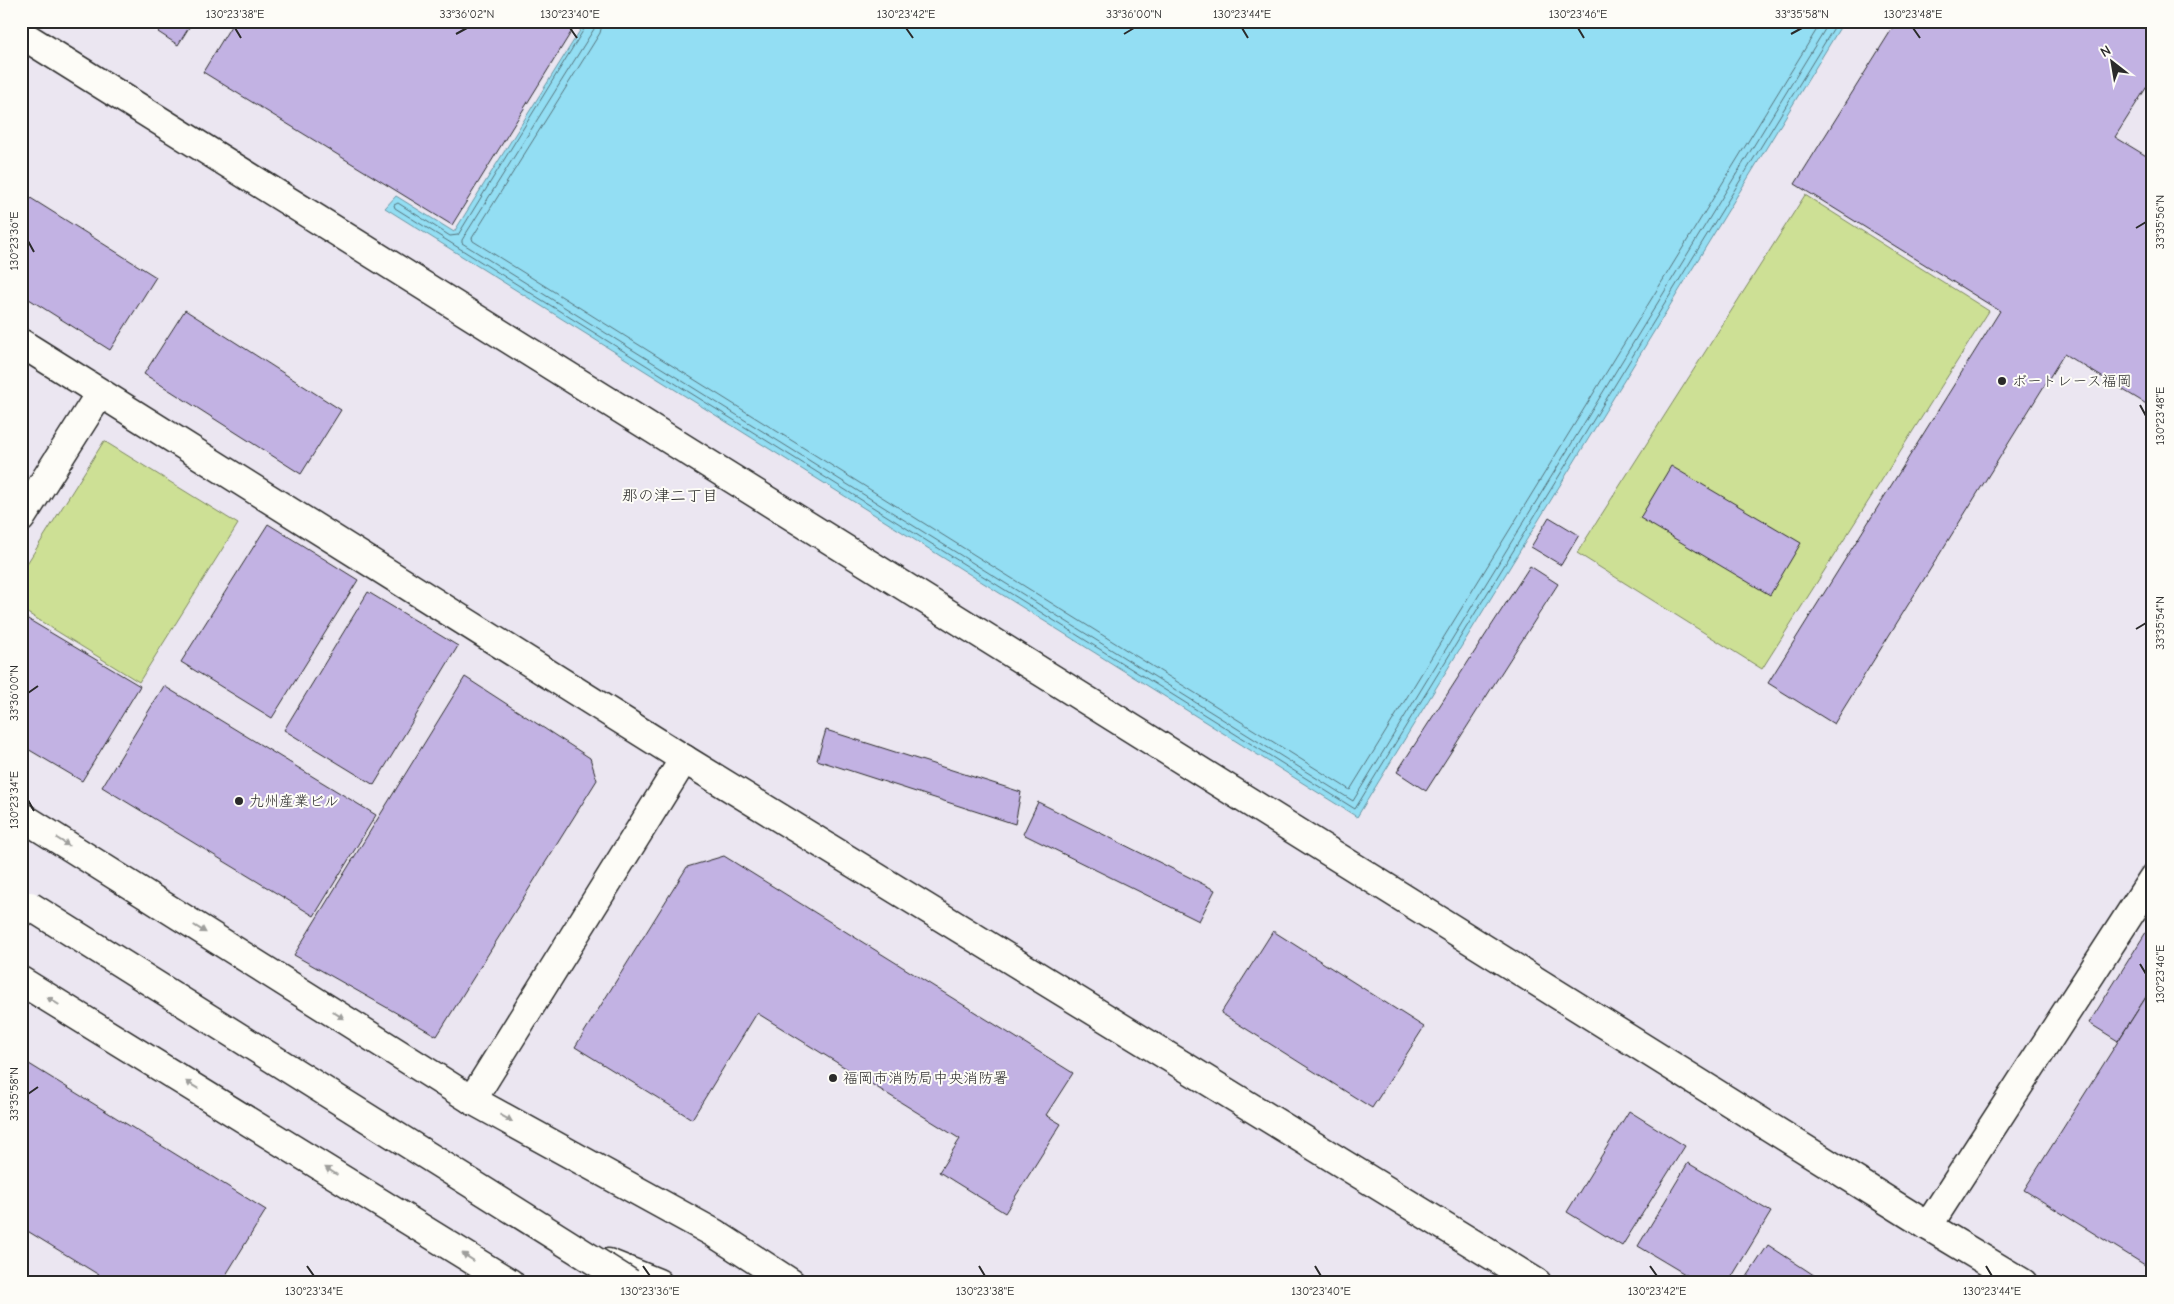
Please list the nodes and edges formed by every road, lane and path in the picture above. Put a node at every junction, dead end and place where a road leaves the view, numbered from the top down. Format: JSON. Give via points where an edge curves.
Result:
{"nodes":[{"id":1,"x":21,"y":34,"type":"edge"},
{"id":2,"x":21,"y":344,"type":"edge"},
{"id":3,"x":100,"y":394,"type":"junction"},
{"id":4,"x":21,"y":518,"type":"edge"},
{"id":5,"x":684,"y":759,"type":"junction"},
{"id":6,"x":21,"y":816,"type":"edge"},
{"id":7,"x":2153,"y":878,"type":"edge"},
{"id":8,"x":21,"y":900,"type":"edge"},
{"id":9,"x":21,"y":981,"type":"edge"},
{"id":10,"x":472,"y":1100,"type":"junction"},
{"id":11,"x":1928,"y":1226,"type":"junction"},
{"id":12,"x":510,"y":1283,"type":"edge"},
{"id":13,"x":630,"y":1283,"type":"edge"},
{"id":14,"x":658,"y":1283,"type":"edge"},
{"id":15,"x":791,"y":1283,"type":"edge"},
{"id":16,"x":1537,"y":1283,"type":"edge"},
{"id":17,"x":2023,"y":1283,"type":"edge"}],
"edges":[{"from":1,"to":11,"type":"main road"},
{"from":2,"to":3,"type":"main road"},
{"from":3,"to":4,"type":"main road"},
{"from":3,"to":5,"type":"main road"},
{"from":5,"to":10,"type":"main road"},
{"from":5,"to":16,"type":"main road"},
{"from":6,"to":10,"type":"main road","one_way":true},
{"from":7,"to":11,"type":"main road"},
{"from":8,"to":13,"type":"main road","bridge":true},
{"from":8,"to":14,"type":"main road","bridge":true,"via":[[554,1242]]},
{"from":12,"to":9,"type":"main road","one_way":true},
{"from":10,"to":15,"type":"main road","one_way":true,"via":[[714,1233]]},
{"from":11,"to":17,"type":"main road"}]}
